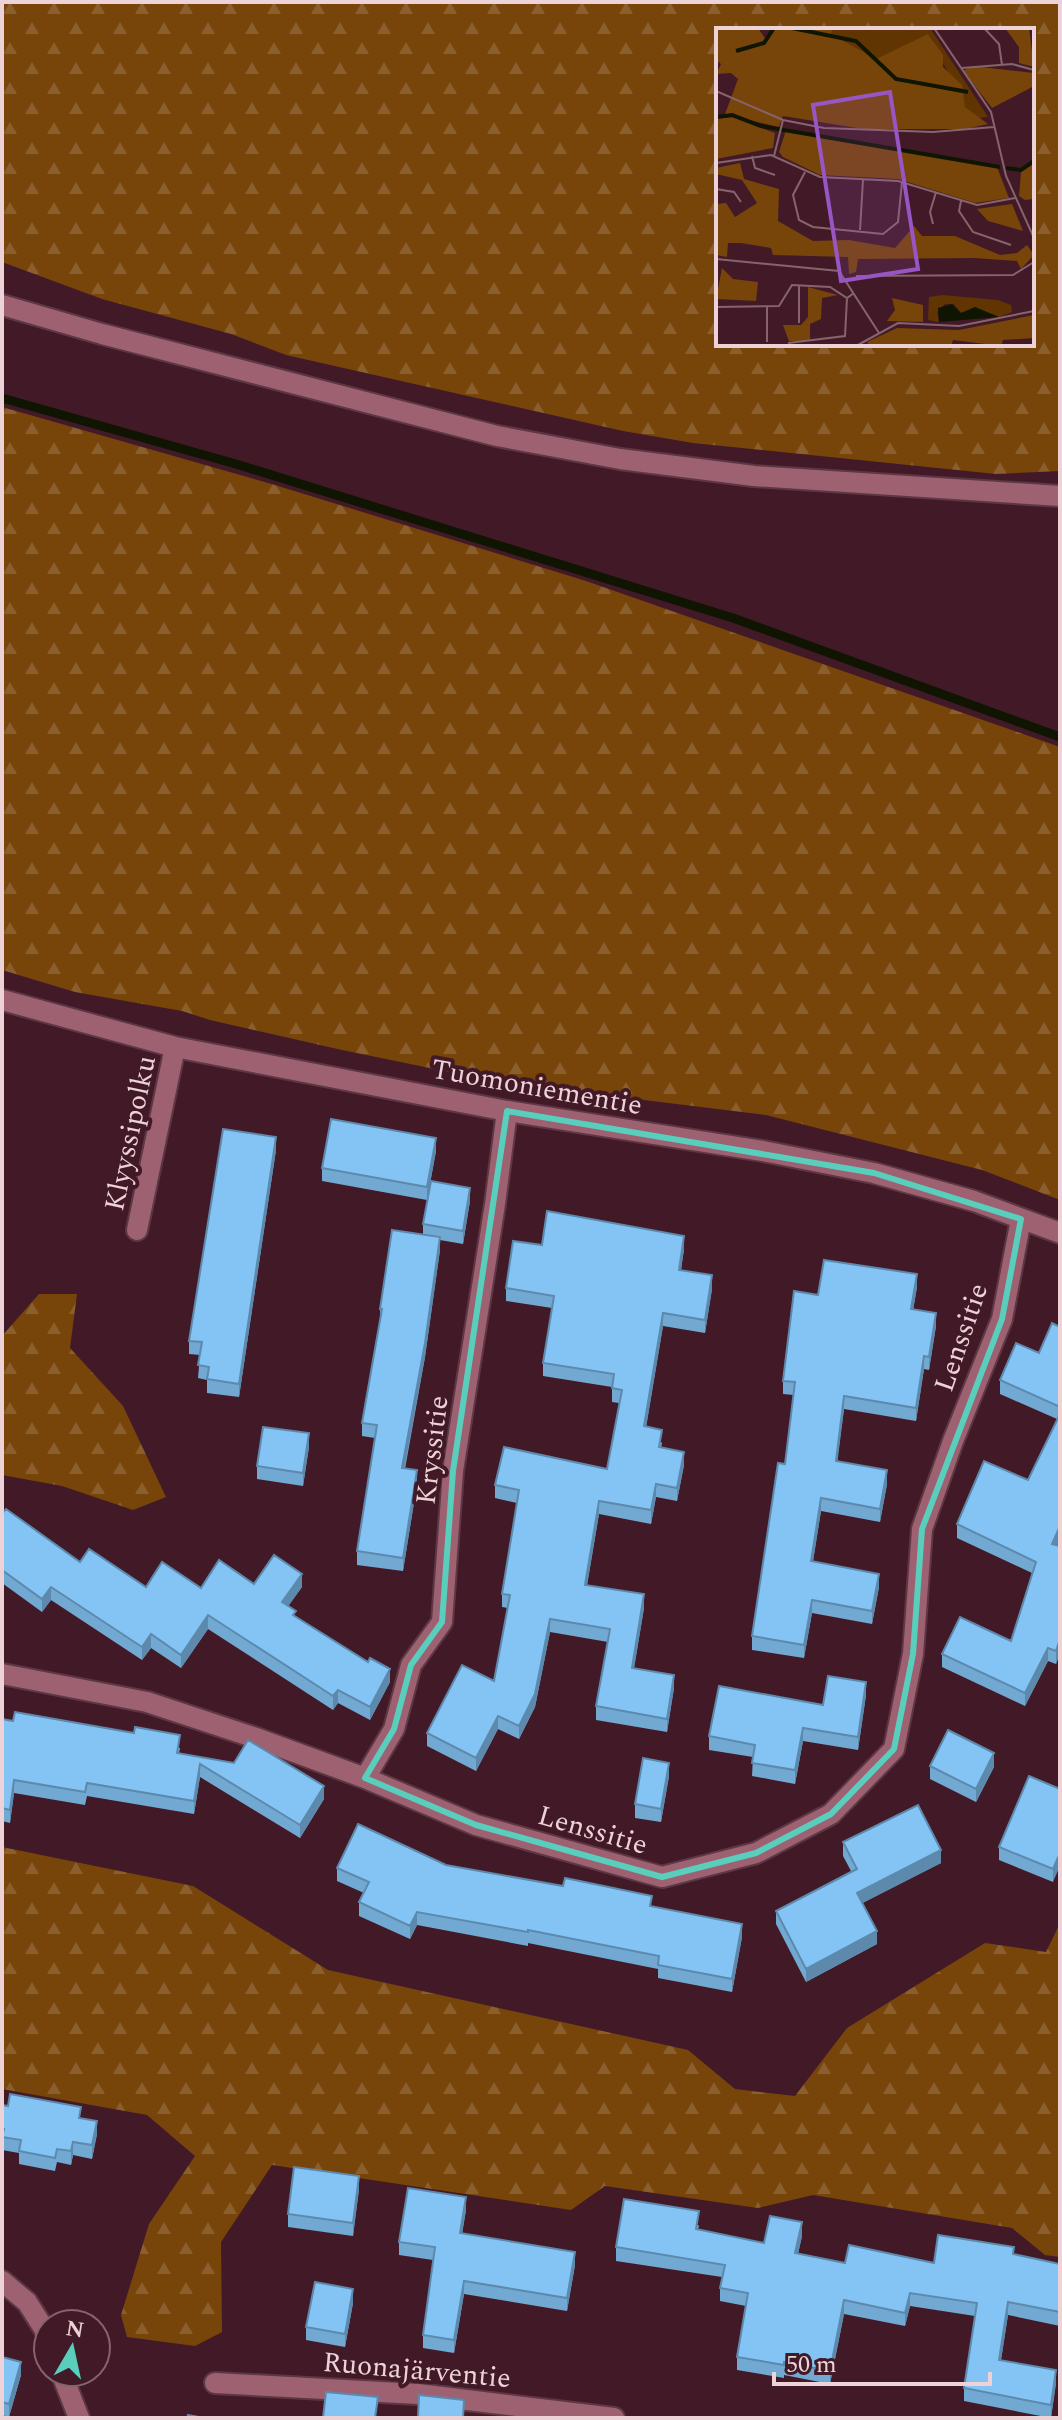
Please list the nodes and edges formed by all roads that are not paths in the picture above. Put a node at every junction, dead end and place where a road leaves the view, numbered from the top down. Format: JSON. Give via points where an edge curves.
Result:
{"nodes":[{"id":1,"x":2,"y":305,"type":"edge"},
{"id":2,"x":1060,"y":496,"type":"edge"},
{"id":3,"x":2,"y":1000,"type":"edge"},
{"id":4,"x":175,"y":1047,"type":"junction"},
{"id":5,"x":507,"y":1111,"type":"junction"},
{"id":6,"x":1021,"y":1219,"type":"junction"},
{"id":7,"x":137,"y":1230,"type":"dead end"},
{"id":8,"x":1060,"y":1233,"type":"edge"},
{"id":9,"x":2,"y":1674,"type":"edge"},
{"id":10,"x":365,"y":1778,"type":"junction"},
{"id":11,"x":2,"y":2281,"type":"edge"},
{"id":12,"x":32,"y":2310,"type":"edge"},
{"id":13,"x":215,"y":2383,"type":"dead end"},
{"id":14,"x":67,"y":2388,"type":"edge"},
{"id":15,"x":79,"y":2418,"type":"edge"},
{"id":16,"x":614,"y":2418,"type":"edge"}],
"edges":[{"from":1,"to":2,"type":"street","via":[[497,436],[620,459],[754,476]]},
{"from":3,"to":4,"type":"street","name":"Tuomoniementie"},
{"from":4,"to":5,"type":"street","name":"Tuomoniementie"},
{"from":4,"to":7,"type":"street","name":"Klyyssipolku"},
{"from":5,"to":6,"type":"street","name":"Tuomoniementie","via":[[874,1173]]},
{"from":5,"to":10,"type":"street","name":"Kryssitie","via":[[453,1471],[442,1622],[411,1665],[394,1729]]},
{"from":6,"to":8,"type":"street","name":"Tuomoniementie"},
{"from":6,"to":10,"type":"street","name":"Lenssitie","via":[[1002,1319],[922,1529],[913,1654],[894,1749],[831,1814],[756,1853],[662,1877],[476,1825]]},
{"from":9,"to":10,"type":"street","name":"Lenssitie","via":[[147,1702]]},
{"from":11,"to":12,"type":"street"},
{"from":13,"to":16,"type":"street","name":"Ruonajärventie","via":[[418,2394]]},
{"from":14,"to":15,"type":"street"}]}
